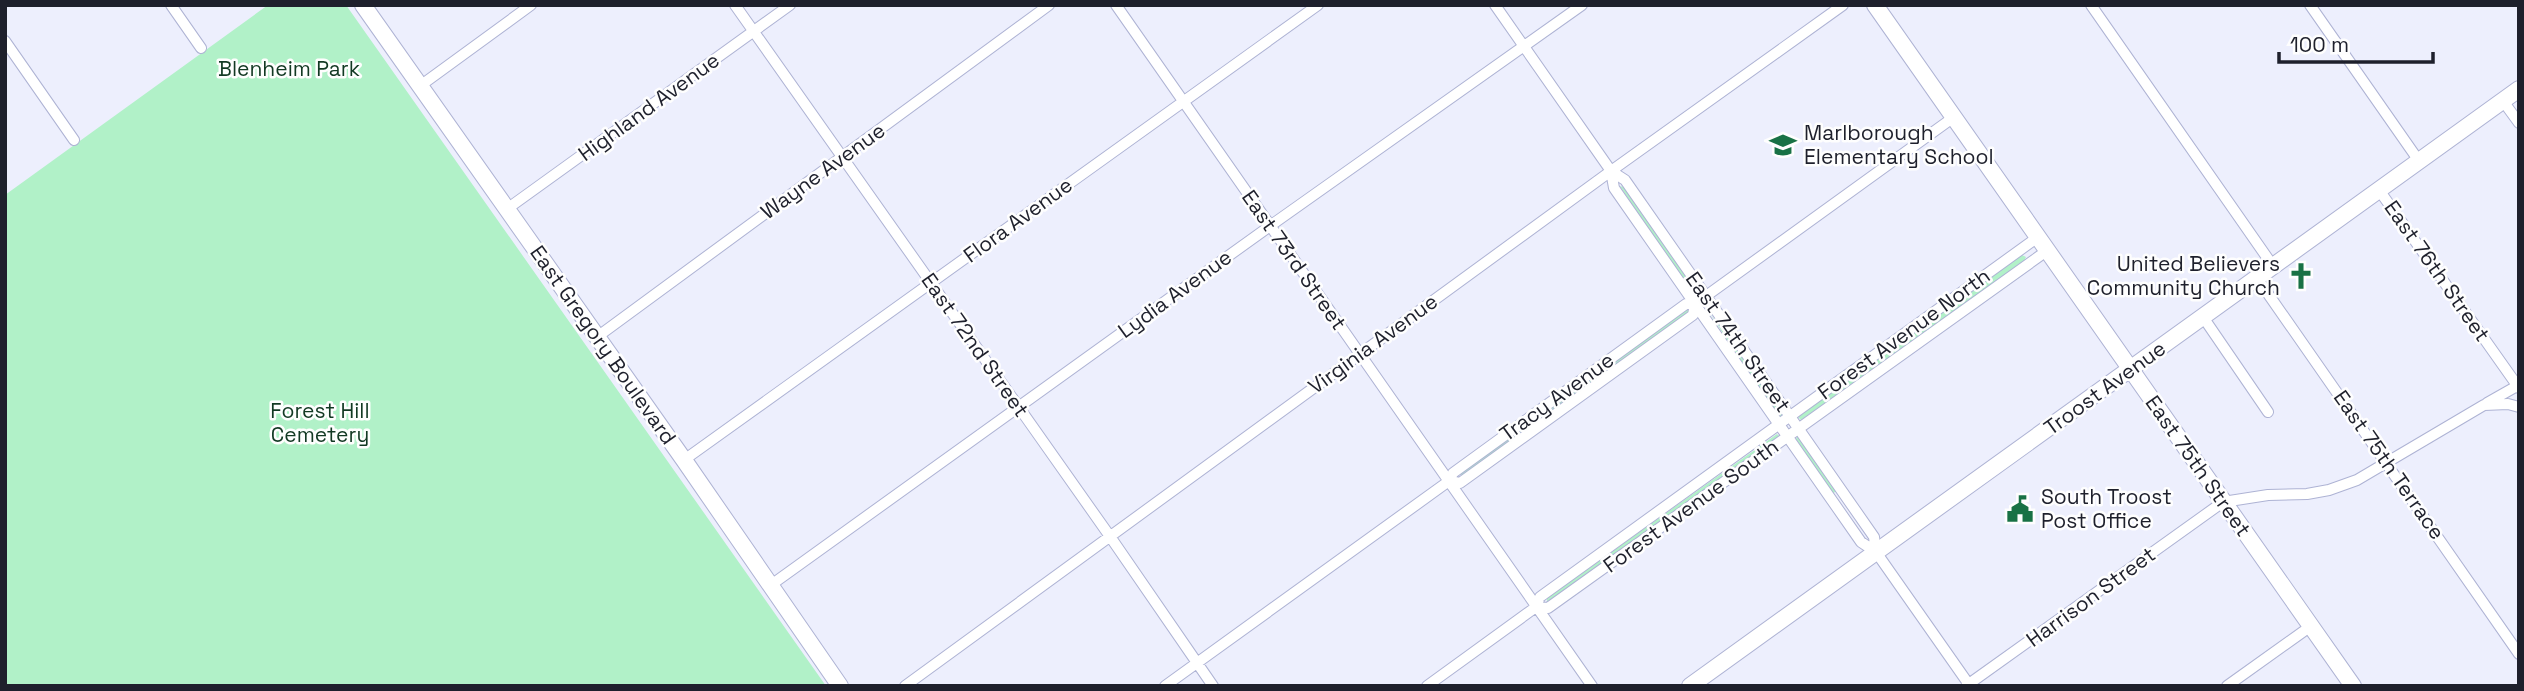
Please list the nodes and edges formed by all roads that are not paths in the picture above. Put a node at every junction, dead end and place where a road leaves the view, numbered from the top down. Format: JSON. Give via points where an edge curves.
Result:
{"nodes":[{"id":1,"x":171,"y":5,"type":"edge"},
{"id":2,"x":363,"y":5,"type":"edge"},
{"id":3,"x":531,"y":5,"type":"edge"},
{"id":4,"x":735,"y":5,"type":"edge"},
{"id":5,"x":790,"y":5,"type":"edge"},
{"id":6,"x":1049,"y":5,"type":"edge"},
{"id":7,"x":1116,"y":5,"type":"edge"},
{"id":8,"x":1318,"y":5,"type":"edge"},
{"id":9,"x":1495,"y":5,"type":"edge"},
{"id":10,"x":1582,"y":5,"type":"edge"},
{"id":11,"x":1843,"y":5,"type":"edge"},
{"id":12,"x":1875,"y":5,"type":"edge"},
{"id":13,"x":2091,"y":5,"type":"edge"},
{"id":14,"x":2310,"y":5,"type":"edge"},
{"id":15,"x":753,"y":32,"type":"junction"},
{"id":16,"x":5,"y":41,"type":"edge"},
{"id":17,"x":1524,"y":47,"type":"junction"},
{"id":18,"x":201,"y":48,"type":"dead end"},
{"id":19,"x":420,"y":86,"type":"junction"},
{"id":20,"x":2519,"y":89,"type":"edge"},
{"id":21,"x":2503,"y":100,"type":"junction"},
{"id":22,"x":1184,"y":102,"type":"junction"},
{"id":23,"x":1954,"y":117,"type":"junction"},
{"id":24,"x":2519,"y":123,"type":"edge"},
{"id":25,"x":74,"y":140,"type":"dead end"},
{"id":26,"x":842,"y":157,"type":"junction"},
{"id":27,"x":2419,"y":161,"type":"junction"},
{"id":28,"x":1611,"y":171,"type":"junction"},
{"id":29,"x":2379,"y":190,"type":"junction"},
{"id":30,"x":507,"y":209,"type":"junction"},
{"id":31,"x":1270,"y":226,"type":"junction"},
{"id":32,"x":2043,"y":243,"type":"junction"},
{"id":33,"x":2273,"y":266,"type":"junction"},
{"id":34,"x":2257,"y":278,"type":"junction"},
{"id":35,"x":932,"y":283,"type":"junction"},
{"id":36,"x":1705,"y":296,"type":"junction"},
{"id":37,"x":1695,"y":304,"type":"junction"},
{"id":38,"x":2203,"y":317,"type":"junction"},
{"id":39,"x":597,"y":337,"type":"junction"},
{"id":40,"x":1359,"y":354,"type":"junction"},
{"id":41,"x":2130,"y":369,"type":"junction"},
{"id":42,"x":2518,"y":387,"type":"edge"},
{"id":43,"x":2484,"y":405,"type":"junction"},
{"id":44,"x":1019,"y":406,"type":"junction"},
{"id":45,"x":2519,"y":407,"type":"edge"},
{"id":46,"x":2268,"y":412,"type":"dead end"},
{"id":47,"x":1790,"y":416,"type":"junction"},
{"id":48,"x":1780,"y":424,"type":"junction"},
{"id":49,"x":1799,"y":429,"type":"junction"},
{"id":50,"x":1788,"y":436,"type":"junction"},
{"id":51,"x":684,"y":460,"type":"junction"},
{"id":52,"x":2387,"y":462,"type":"junction"},
{"id":53,"x":1449,"y":481,"type":"junction"},
{"id":54,"x":2223,"y":502,"type":"junction"},
{"id":55,"x":1109,"y":535,"type":"junction"},
{"id":56,"x":1876,"y":552,"type":"junction"},
{"id":57,"x":771,"y":585,"type":"junction"},
{"id":58,"x":1536,"y":607,"type":"junction"},
{"id":59,"x":2311,"y":626,"type":"junction"},
{"id":60,"x":2519,"y":654,"type":"edge"},
{"id":61,"x":1197,"y":663,"type":"junction"},
{"id":62,"x":1969,"y":685,"type":"edge"},
{"id":63,"x":841,"y":686,"type":"edge"},
{"id":64,"x":905,"y":686,"type":"edge"},
{"id":65,"x":1165,"y":686,"type":"edge"},
{"id":66,"x":1213,"y":686,"type":"edge"},
{"id":67,"x":1427,"y":686,"type":"edge"},
{"id":68,"x":1592,"y":686,"type":"edge"},
{"id":69,"x":1690,"y":686,"type":"edge"},
{"id":70,"x":2228,"y":686,"type":"edge"},
{"id":71,"x":2353,"y":686,"type":"edge"}],
"edges":[{"from":1,"to":18,"type":"street"},
{"from":2,"to":19,"type":"main road","name":"East Gregory Boulevard"},
{"from":3,"to":19,"type":"street"},
{"from":4,"to":15,"type":"street","name":"East 72nd Street"},
{"from":5,"to":15,"type":"street","name":"Highland Avenue"},
{"from":6,"to":26,"type":"street","name":"Wayne Avenue"},
{"from":7,"to":22,"type":"street","name":"East 73rd Street"},
{"from":8,"to":22,"type":"street","name":"Flora Avenue"},
{"from":9,"to":17,"type":"street","name":"East 74th Street"},
{"from":10,"to":17,"type":"street","name":"Lydia Avenue"},
{"from":11,"to":28,"type":"street","name":"Virginia Avenue"},
{"from":12,"to":23,"type":"main road","name":"East 75th Street"},
{"from":13,"to":33,"type":"street"},
{"from":14,"to":27,"type":"street"},
{"from":15,"to":26,"type":"street","name":"East 72nd Street"},
{"from":15,"to":30,"type":"street","name":"Highland Avenue"},
{"from":16,"to":25,"type":"street"},
{"from":17,"to":28,"type":"street","name":"East 74th Street"},
{"from":17,"to":31,"type":"street","name":"Lydia Avenue"},
{"from":19,"to":30,"type":"main road","name":"East Gregory Boulevard"},
{"from":20,"to":21,"type":"main road","name":"Troost Avenue"},
{"from":21,"to":24,"type":"street"},
{"from":21,"to":27,"type":"main road","name":"Troost Avenue"},
{"from":22,"to":31,"type":"street","name":"East 73rd Street"},
{"from":22,"to":35,"type":"street","name":"Flora Avenue"},
{"from":23,"to":32,"type":"main road","name":"East 75th Street"},
{"from":23,"to":36,"type":"street","name":"Tracy Avenue"},
{"from":26,"to":35,"type":"street","name":"East 72nd Street"},
{"from":26,"to":39,"type":"street","name":"Wayne Avenue"},
{"from":27,"to":29,"type":"main road","name":"Troost Avenue"},
{"from":28,"to":36,"type":"street","name":"East 74th Street","via":[[1625,180]]},
{"from":28,"to":37,"type":"street","via":[[1614,188]]},
{"from":28,"to":40,"type":"street","name":"Virginia Avenue"},
{"from":29,"to":33,"type":"main road","name":"Troost Avenue"},
{"from":29,"to":42,"type":"street","name":"East 76th Street"},
{"from":30,"to":39,"type":"main road","name":"East Gregory Boulevard"},
{"from":31,"to":40,"type":"street","name":"East 73rd Street"},
{"from":31,"to":44,"type":"street","name":"Lydia Avenue"},
{"from":32,"to":41,"type":"main road","name":"East 75th Street"},
{"from":32,"to":47,"type":"street","name":"Forest Avenue North"},
{"from":32,"to":49,"type":"street","name":"Forest Avenue South"},
{"from":33,"to":34,"type":"main road","name":"Troost Avenue"},
{"from":34,"to":38,"type":"main road","name":"Troost Avenue"},
{"from":34,"to":52,"type":"street","name":"East 75th Terrace"},
{"from":35,"to":44,"type":"street","name":"East 72nd Street"},
{"from":35,"to":51,"type":"street","name":"Flora Avenue"},
{"from":36,"to":37,"type":"street","name":"Tracy Avenue"},
{"from":36,"to":47,"type":"street","name":"East 74th Street"},
{"from":37,"to":48,"type":"street"},
{"from":37,"to":53,"type":"street","name":"Tracy Avenue","via":[[1686,304],[1452,473]]},
{"from":38,"to":41,"type":"main road","name":"Troost Avenue"},
{"from":38,"to":46,"type":"street"},
{"from":39,"to":51,"type":"main road","name":"East Gregory Boulevard"},
{"from":40,"to":53,"type":"street","name":"East 73rd Street"},
{"from":40,"to":55,"type":"street","name":"Virginia Avenue"},
{"from":41,"to":54,"type":"main road","name":"East 75th Street"},
{"from":41,"to":56,"type":"main road","name":"Troost Avenue"},
{"from":42,"to":43,"type":"street","name":"Harrison Street"},
{"from":43,"to":45,"type":"street"},
{"from":43,"to":52,"type":"street","name":"Harrison Street"},
{"from":44,"to":55,"type":"street","name":"East 72nd Street"},
{"from":44,"to":57,"type":"street","name":"Lydia Avenue"},
{"from":47,"to":48,"type":"street","name":"Forest Avenue North"},
{"from":47,"to":49,"type":"street","name":"East 74th Street"},
{"from":48,"to":50,"type":"street"},
{"from":48,"to":58,"type":"street","name":"Forest Avenue North","via":[[1540,597]]},
{"from":49,"to":50,"type":"street","name":"Forest Avenue South"},
{"from":49,"to":56,"type":"street","name":"East 74th Street","via":[[1874,537]]},
{"from":50,"to":56,"type":"street","via":[[1863,544]]},
{"from":50,"to":58,"type":"street","name":"Forest Avenue South","via":[[1548,608]]},
{"from":51,"to":57,"type":"main road","name":"East Gregory Boulevard"},
{"from":52,"to":54,"type":"street","name":"Harrison Street","via":[[2329,490]]},
{"from":52,"to":60,"type":"street","name":"East 75th Terrace"},
{"from":53,"to":58,"type":"street","name":"East 73rd Street"},
{"from":53,"to":61,"type":"street","name":"Tracy Avenue"},
{"from":54,"to":59,"type":"main road","name":"East 75th Street"},
{"from":54,"to":62,"type":"street","name":"Harrison Street"},
{"from":55,"to":61,"type":"street","name":"East 72nd Street"},
{"from":55,"to":64,"type":"street","name":"Virginia Avenue"},
{"from":56,"to":62,"type":"street","name":"East 74th Street"},
{"from":56,"to":69,"type":"main road","name":"Troost Avenue"},
{"from":57,"to":63,"type":"main road","name":"East Gregory Boulevard"},
{"from":58,"to":67,"type":"street"},
{"from":58,"to":68,"type":"street","name":"East 73rd Street"},
{"from":59,"to":70,"type":"street"},
{"from":59,"to":71,"type":"main road","name":"East 75th Street"},
{"from":61,"to":65,"type":"street","name":"Tracy Avenue"},
{"from":61,"to":66,"type":"street","name":"East 72nd Street"}]}
